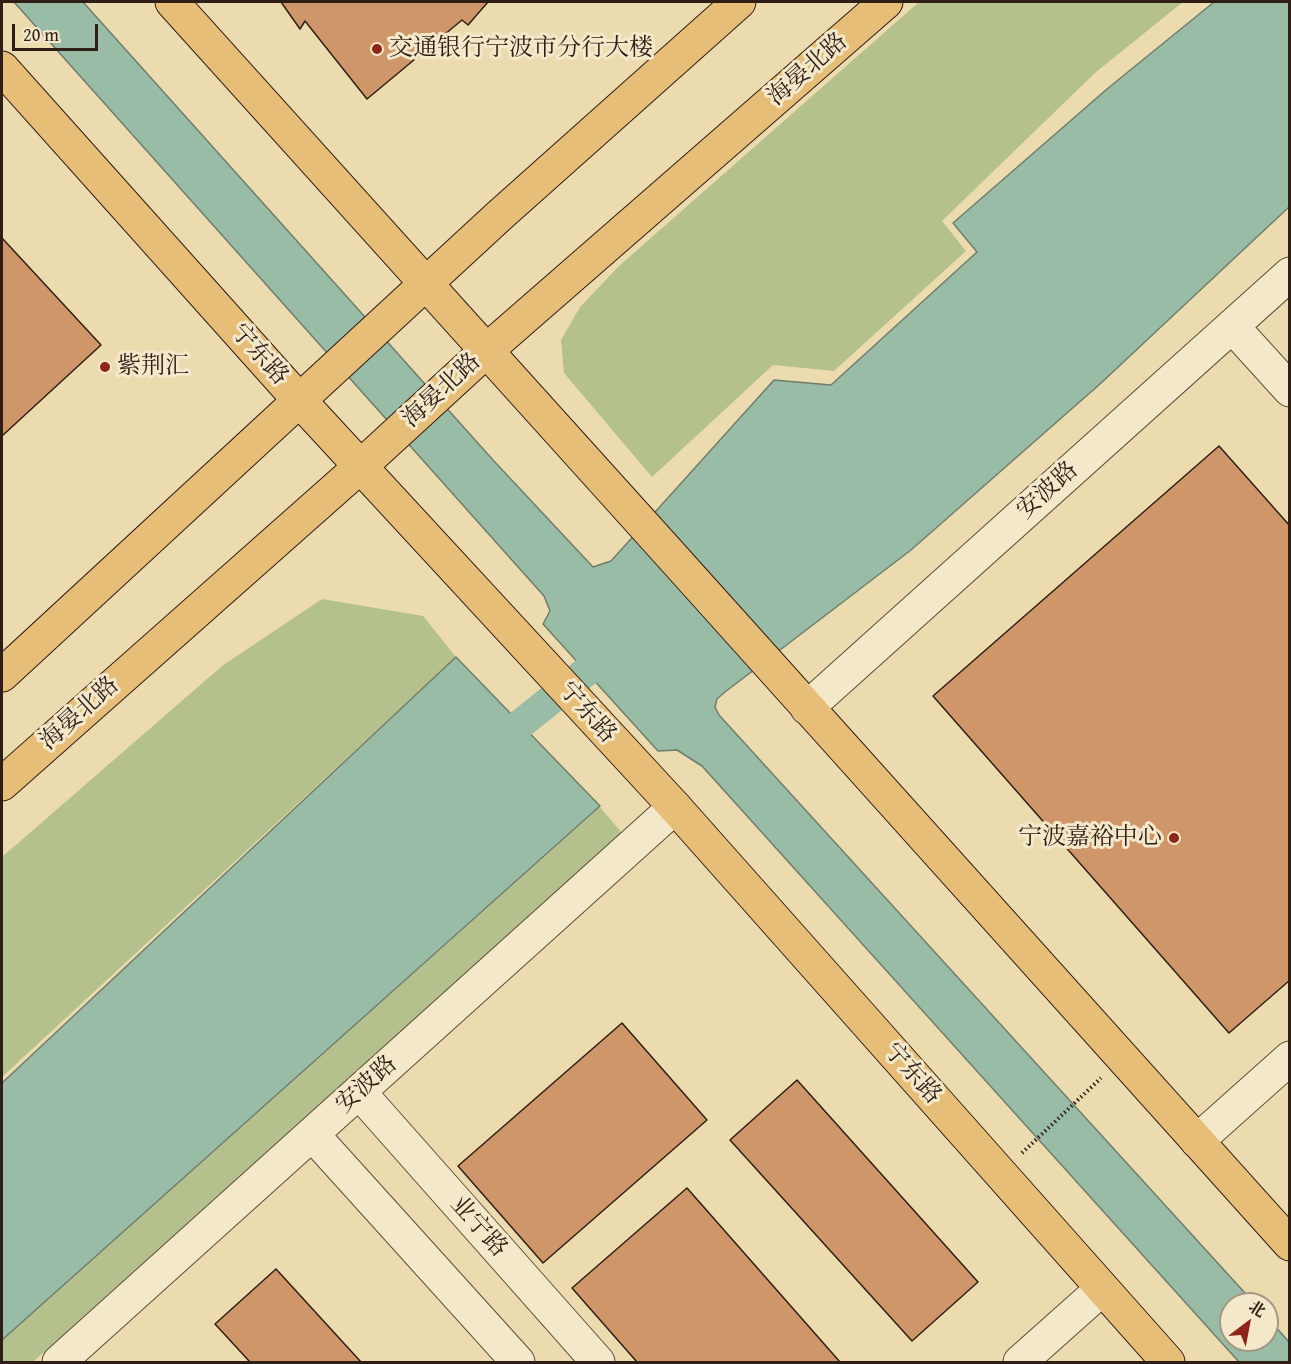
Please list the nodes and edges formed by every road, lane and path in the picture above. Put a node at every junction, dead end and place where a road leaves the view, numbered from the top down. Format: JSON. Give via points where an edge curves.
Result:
{"nodes":[{"id":1,"x":172,"y":2,"type":"edge"},
{"id":2,"x":886,"y":2,"type":"edge"},
{"id":3,"x":726,"y":6,"type":"edge"},
{"id":4,"x":2,"y":68,"type":"edge"},
{"id":5,"x":1290,"y":274,"type":"edge"},
{"id":6,"x":428,"y":283,"type":"junction"},
{"id":7,"x":1232,"y":326,"type":"junction"},
{"id":8,"x":486,"y":351,"type":"junction"},
{"id":9,"x":1290,"y":390,"type":"edge"},
{"id":10,"x":300,"y":401,"type":"junction"},
{"id":11,"x":361,"y":466,"type":"junction"},
{"id":12,"x":2,"y":675,"type":"edge"},
{"id":13,"x":807,"y":708,"type":"junction"},
{"id":14,"x":2,"y":783,"type":"edge"},
{"id":15,"x":675,"y":807,"type":"junction"},
{"id":16,"x":1290,"y":1058,"type":"edge"},
{"id":17,"x":1122,"y":1059,"type":"junction"},
{"id":18,"x":359,"y":1092,"type":"junction"},
{"id":19,"x":312,"y":1134,"type":"junction"},
{"id":20,"x":1197,"y":1142,"type":"junction"},
{"id":21,"x":1000,"y":1174,"type":"junction"},
{"id":22,"x":1290,"y":1244,"type":"edge"},
{"id":23,"x":1102,"y":1288,"type":"junction"},
{"id":24,"x":59,"y":1362,"type":"edge"},
{"id":25,"x":518,"y":1362,"type":"edge"},
{"id":26,"x":598,"y":1362,"type":"edge"},
{"id":27,"x":1020,"y":1362,"type":"edge"},
{"id":28,"x":1168,"y":1362,"type":"edge"}],
"edges":[{"from":1,"to":6,"type":"main road"},
{"from":2,"to":8,"type":"main road","name":"海晏北路"},
{"from":3,"to":6,"type":"main road"},
{"from":4,"to":10,"type":"main road","name":"宁东路"},
{"from":5,"to":7,"type":"street","name":"安波路"},
{"from":6,"to":8,"type":"main road"},
{"from":6,"to":10,"type":"main road"},
{"from":7,"to":9,"type":"street"},
{"from":7,"to":13,"type":"street","name":"安波路"},
{"from":8,"to":11,"type":"main road","name":"海晏北路"},
{"from":8,"to":13,"type":"main road"},
{"from":10,"to":11,"type":"main road","name":"宁东路"},
{"from":10,"to":12,"type":"main road"},
{"from":11,"to":14,"type":"main road","name":"海晏北路"},
{"from":11,"to":15,"type":"main road","name":"宁东路"},
{"from":13,"to":17,"type":"main road"},
{"from":15,"to":18,"type":"street","name":"安波路"},
{"from":15,"to":21,"type":"main road","name":"宁东路"},
{"from":16,"to":20,"type":"street"},
{"from":17,"to":20,"type":"main road"},
{"from":17,"to":21,"type":"path"},
{"from":18,"to":19,"type":"street","name":"安波路"},
{"from":18,"to":26,"type":"street","name":"业宁路"},
{"from":19,"to":24,"type":"street","name":"安波路"},
{"from":19,"to":25,"type":"street"},
{"from":20,"to":22,"type":"main road"},
{"from":21,"to":23,"type":"main road","name":"宁东路"},
{"from":23,"to":27,"type":"street"},
{"from":23,"to":28,"type":"main road","name":"宁东路"}]}
